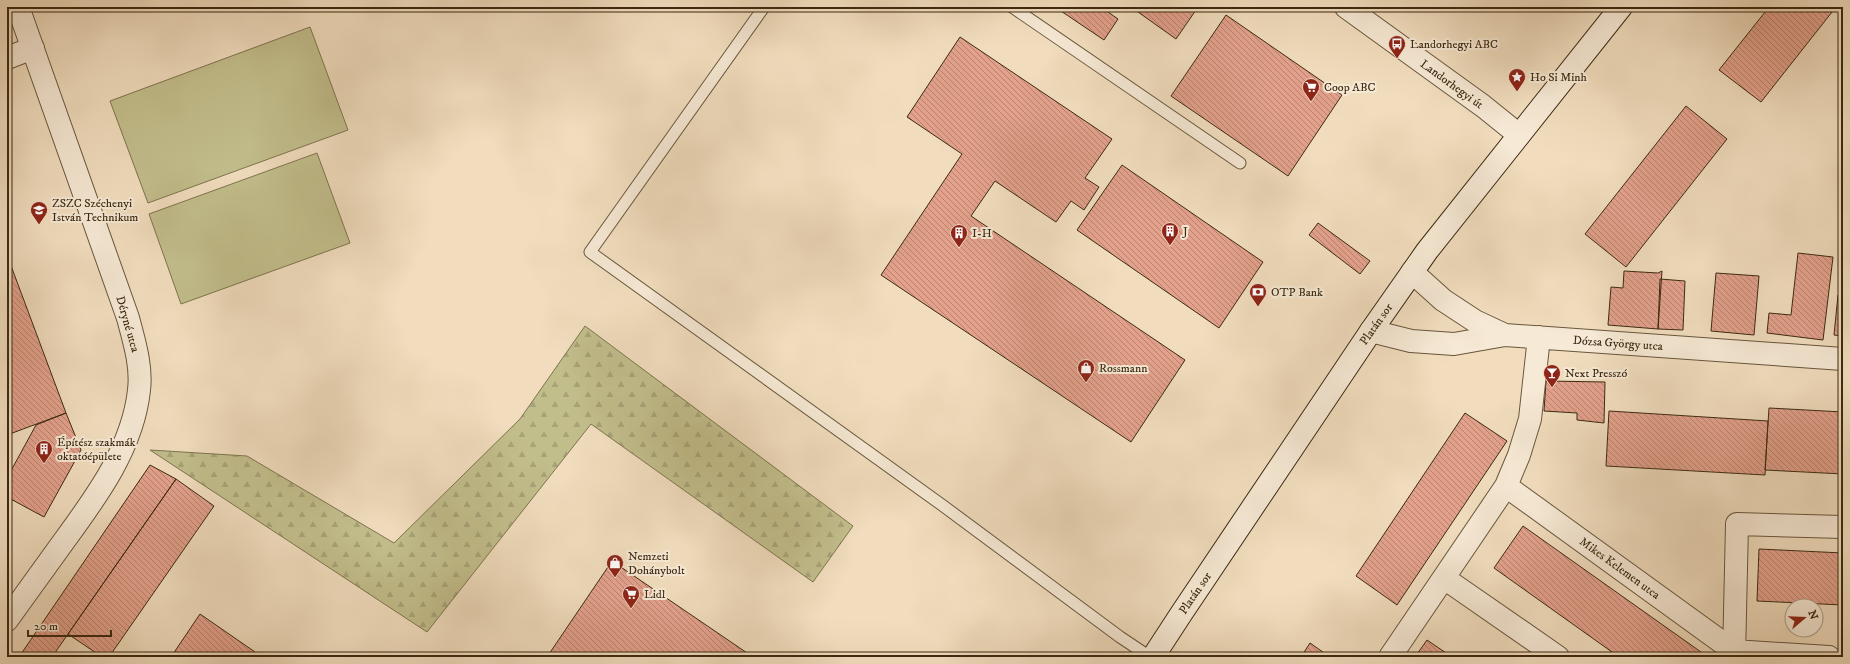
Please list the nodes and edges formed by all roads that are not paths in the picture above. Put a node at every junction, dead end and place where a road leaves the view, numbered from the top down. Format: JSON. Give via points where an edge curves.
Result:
{"nodes":[{"id":1,"x":18,"y":7,"type":"edge"},
{"id":2,"x":764,"y":7,"type":"edge"},
{"id":3,"x":1012,"y":7,"type":"edge"},
{"id":4,"x":1346,"y":7,"type":"edge"},
{"id":5,"x":1621,"y":7,"type":"edge"},
{"id":6,"x":32,"y":48,"type":"junction"},
{"id":7,"x":7,"y":58,"type":"edge"},
{"id":8,"x":1519,"y":135,"type":"junction"},
{"id":9,"x":1240,"y":164,"type":"dead end"},
{"id":10,"x":1412,"y":272,"type":"junction"},
{"id":11,"x":1371,"y":330,"type":"junction"},
{"id":12,"x":1505,"y":335,"type":"junction"},
{"id":13,"x":1539,"y":337,"type":"junction"},
{"id":14,"x":1843,"y":360,"type":"edge"},
{"id":15,"x":1506,"y":486,"type":"junction"},
{"id":16,"x":1843,"y":527,"type":"edge"},
{"id":17,"x":1444,"y":578,"type":"junction"},
{"id":18,"x":7,"y":620,"type":"edge"},
{"id":19,"x":1734,"y":654,"type":"edge"},
{"id":20,"x":1150,"y":657,"type":"edge"},
{"id":21,"x":1153,"y":657,"type":"edge"},
{"id":22,"x":1390,"y":657,"type":"edge"},
{"id":23,"x":1558,"y":657,"type":"edge"},
{"id":24,"x":1829,"y":657,"type":"edge"}],
"edges":[{"from":1,"to":6,"type":"street","name":"Déryné utca"},
{"from":2,"to":20,"type":"lane","via":[[590,252]]},
{"from":3,"to":9,"type":"lane"},
{"from":4,"to":8,"type":"street","name":"Landorhegyi út"},
{"from":5,"to":8,"type":"street","name":"Platán sor"},
{"from":6,"to":7,"type":"street"},
{"from":6,"to":18,"type":"street","name":"Déryné utca","via":[[128,318],[138,355],[139,389],[133,424],[120,456],[94,500]]},
{"from":8,"to":10,"type":"street","name":"Platán sor"},
{"from":10,"to":11,"type":"street","name":"Platán sor"},
{"from":10,"to":12,"type":"street","name":"Dózsa György utca","via":[[1443,300],[1475,321]]},
{"from":11,"to":12,"type":"street","via":[[1411,342],[1454,344]]},
{"from":11,"to":21,"type":"street","name":"Platán sor"},
{"from":12,"to":13,"type":"street","name":"Dózsa György utca"},
{"from":13,"to":14,"type":"street","name":"Dózsa György utca"},
{"from":13,"to":15,"type":"street","via":[[1530,419]]},
{"from":15,"to":17,"type":"street"},
{"from":15,"to":19,"type":"street","name":"Mikes Kelemen utca"},
{"from":16,"to":19,"type":"street","via":[[1737,524]]},
{"from":17,"to":22,"type":"street"},
{"from":17,"to":23,"type":"street"},
{"from":19,"to":24,"type":"street"}]}
